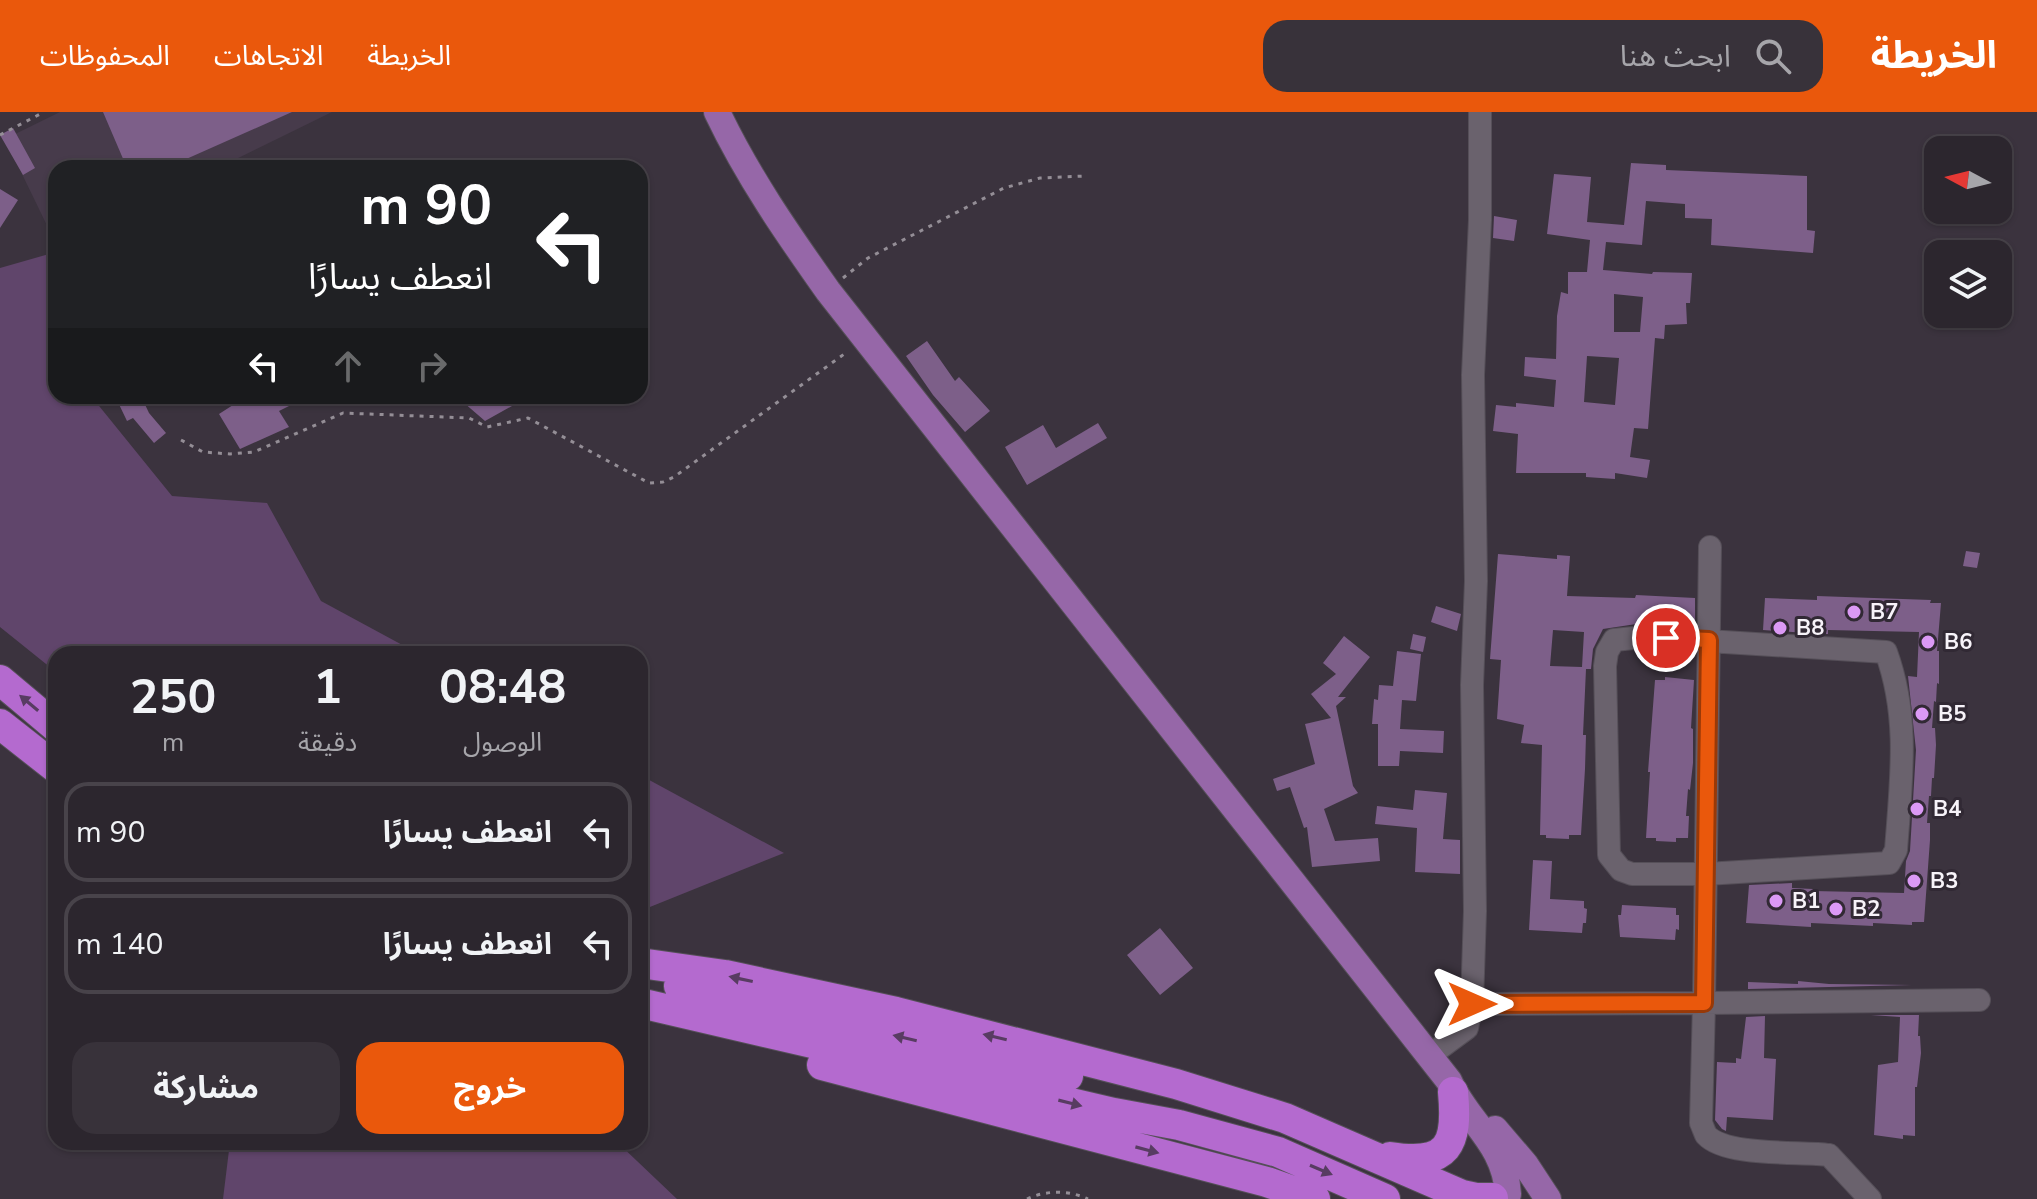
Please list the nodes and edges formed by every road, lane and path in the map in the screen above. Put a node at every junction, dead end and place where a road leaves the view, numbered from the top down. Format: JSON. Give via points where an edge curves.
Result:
{"nodes":[{"id":1,"x":44,"y":112,"type":"edge"},
{"id":2,"x":717,"y":112,"type":"edge"},
{"id":3,"x":1480,"y":112,"type":"edge"},
{"id":4,"x":0,"y":135,"type":"edge"},
{"id":5,"x":1085,"y":176,"type":"dead end"},
{"id":6,"x":828,"y":291,"type":"junction"},
{"id":7,"x":865,"y":339,"type":"junction"},
{"id":8,"x":181,"y":440,"type":"dead end"},
{"id":9,"x":1710,"y":547,"type":"dead end"},
{"id":10,"x":1709,"y":640,"type":"junction"},
{"id":11,"x":0,"y":680,"type":"edge"},
{"id":12,"x":48,"y":720,"type":"edge"},
{"id":13,"x":0,"y":724,"type":"edge"},
{"id":14,"x":48,"y":762,"type":"edge"},
{"id":15,"x":1706,"y":874,"type":"junction"},
{"id":16,"x":648,"y":964,"type":"edge"},
{"id":17,"x":648,"y":979,"type":"edge"},
{"id":18,"x":1979,"y":1000,"type":"dead end"},
{"id":19,"x":1704,"y":1003,"type":"junction"},
{"id":20,"x":1472,"y":1004,"type":"junction"},
{"id":21,"x":648,"y":1005,"type":"edge"},
{"id":22,"x":648,"y":1015,"type":"edge"},
{"id":23,"x":1429,"y":1056,"type":"junction"},
{"id":24,"x":1451,"y":1086,"type":"junction"},
{"id":25,"x":1368,"y":1153,"type":"junction"},
{"id":26,"x":1497,"y":1197,"type":"edge"},
{"id":27,"x":1027,"y":1199,"type":"edge"},
{"id":28,"x":1088,"y":1199,"type":"edge"},
{"id":29,"x":1315,"y":1199,"type":"edge"},
{"id":30,"x":1385,"y":1199,"type":"edge"},
{"id":31,"x":1433,"y":1199,"type":"edge"},
{"id":32,"x":1542,"y":1199,"type":"edge"},
{"id":33,"x":1548,"y":1199,"type":"edge"},
{"id":34,"x":1870,"y":1199,"type":"edge"}],
"edges":[{"from":1,"to":4,"type":"path"},
{"from":2,"to":6,"type":"main road","via":[[772,213]]},
{"from":3,"to":20,"type":"street","via":[[1473,375]]},
{"from":5,"to":6,"type":"path","via":[[1040,178],[1004,188],[868,258]]},
{"from":6,"to":7,"type":"main road"},
{"from":7,"to":8,"type":"path","via":[[674,477],[656,484],[528,418],[487,427],[469,418],[343,413],[254,452],[230,454],[203,452]]},
{"from":7,"to":23,"type":"main road"},
{"from":9,"to":10,"type":"street"},
{"from":10,"to":15,"type":"street"},
{"from":10,"to":15,"type":"street","via":[[1614,640],[1605,666],[1609,855],[1632,874]]},
{"from":10,"to":15,"type":"street","via":[[1886,652],[1897,683],[1903,753],[1896,850],[1889,863]]},
{"from":12,"to":11,"type":"highway","one_way":true},
{"from":13,"to":14,"type":"highway"},
{"from":15,"to":19,"type":"street"},
{"from":25,"to":16,"type":"highway","one_way":true,"via":[[1285,1118],[1095,1062],[896,1012]]},
{"from":31,"to":17,"type":"highway","one_way":true,"via":[[1294,1134]]},
{"from":18,"to":19,"type":"street"},
{"from":19,"to":20,"type":"street"},
{"from":19,"to":34,"type":"street","via":[[1705,1134],[1719,1143],[1760,1152],[1829,1155]]},
{"from":20,"to":23,"type":"street","via":[[1467,1028]]},
{"from":21,"to":30,"type":"highway","one_way":true,"via":[[1179,1125],[1278,1152]]},
{"from":22,"to":29,"type":"highway","one_way":true},
{"from":23,"to":24,"type":"main road"},
{"from":24,"to":25,"type":"highway","via":[[1450,1145],[1426,1158]]},
{"from":24,"to":26,"type":"main road","via":[[1499,1156]]},
{"from":24,"to":33,"type":"main road","via":[[1463,1090]]},
{"from":25,"to":26,"type":"highway","via":[[1462,1195]]},
{"from":26,"to":32,"type":"main road","via":[[1523,1194]]},
{"from":27,"to":28,"type":"path","via":[[1073,1192]]}]}
